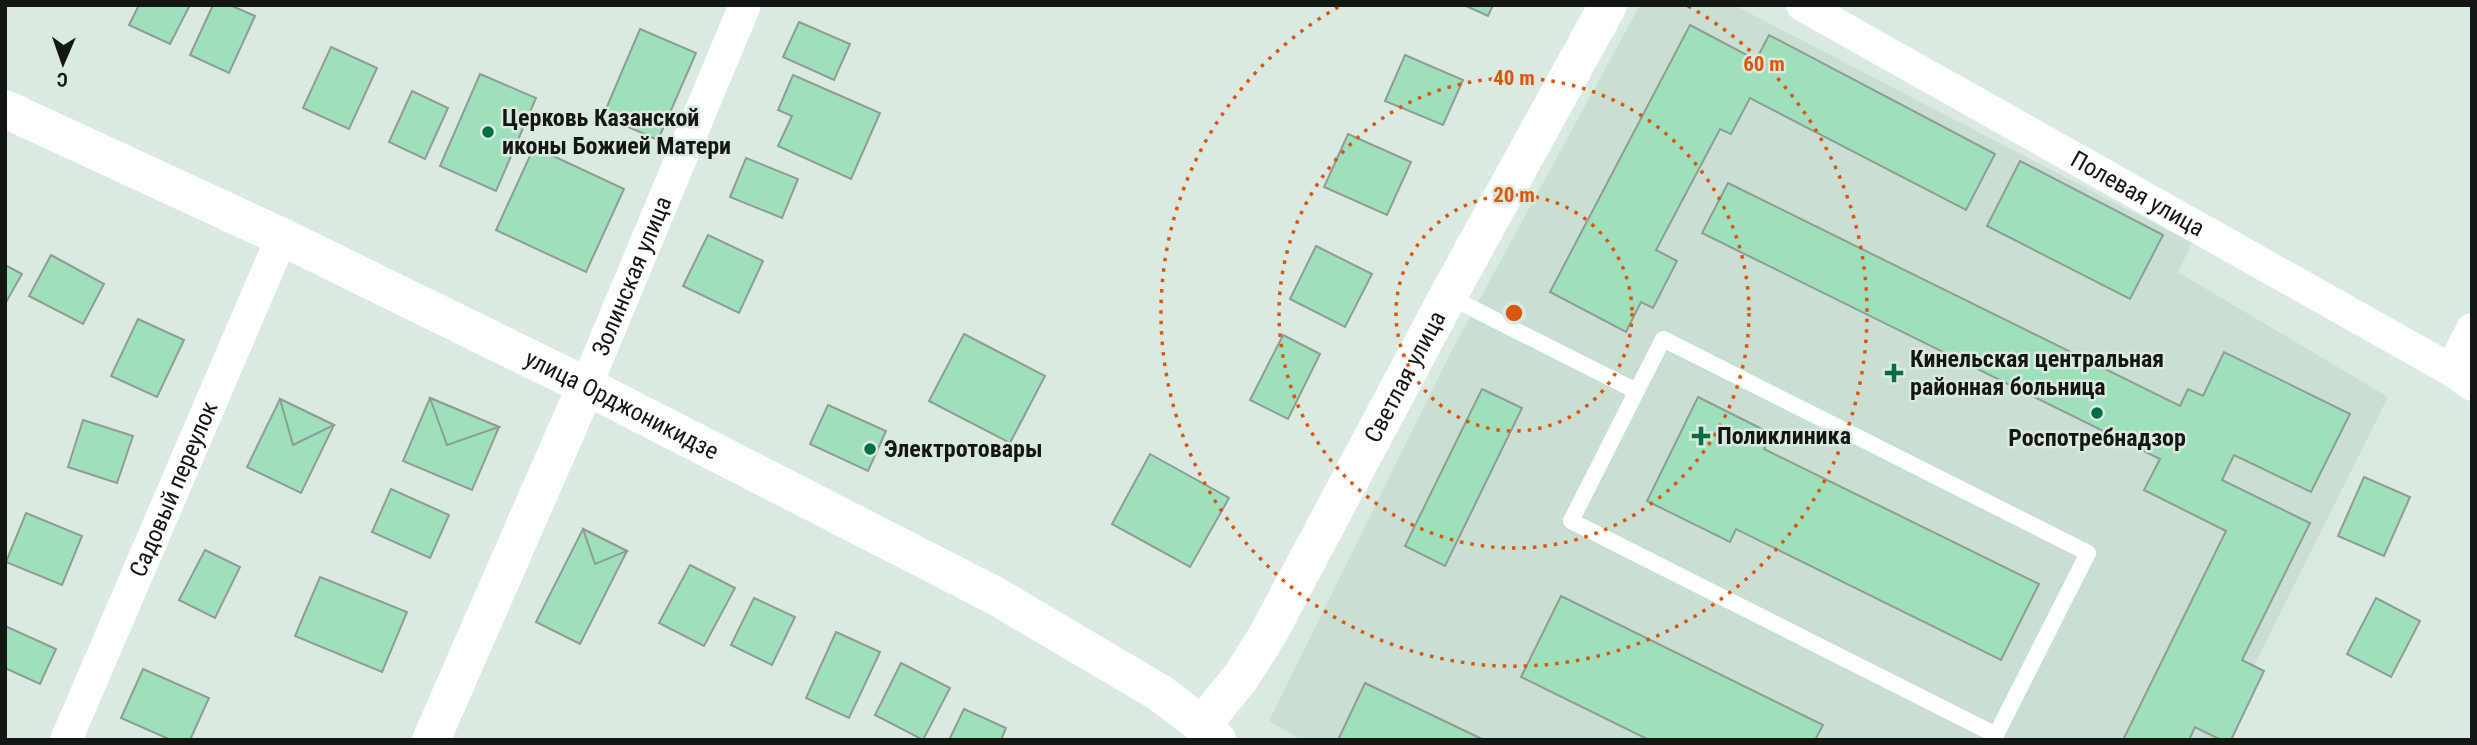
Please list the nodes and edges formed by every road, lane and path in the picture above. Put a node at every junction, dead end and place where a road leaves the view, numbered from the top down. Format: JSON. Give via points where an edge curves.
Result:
{"nodes":[{"id":1,"x":745,"y":5,"type":"edge"},
{"id":2,"x":1608,"y":5,"type":"edge"},
{"id":3,"x":1802,"y":5,"type":"edge"},
{"id":4,"x":5,"y":109,"type":"edge"},
{"id":5,"x":282,"y":237,"type":"junction"},
{"id":6,"x":1448,"y":296,"type":"junction"},
{"id":7,"x":2472,"y":329,"type":"edge"},
{"id":8,"x":2461,"y":377,"type":"edge"},
{"id":9,"x":586,"y":386,"type":"junction"},
{"id":10,"x":1636,"y":391,"type":"junction"},
{"id":11,"x":1203,"y":735,"type":"edge"},
{"id":12,"x":66,"y":740,"type":"edge"},
{"id":13,"x":431,"y":740,"type":"edge"}],
"edges":[{"from":1,"to":9,"type":"street","name":"Золинская улица"},
{"from":2,"to":6,"type":"main road","name":"Светлая улица"},
{"from":3,"to":8,"type":"street","name":"Полевая улица"},
{"from":4,"to":5,"type":"main road","name":"улица Орджоникидзе"},
{"from":5,"to":9,"type":"main road","name":"улица Орджоникидзе"},
{"from":5,"to":12,"type":"street","name":"Садовый переулок"},
{"from":6,"to":10,"type":"lane"},
{"from":6,"to":11,"type":"main road","name":"Светлая улица","via":[[1268,634]]},
{"from":7,"to":8,"type":"street"},
{"from":9,"to":11,"type":"main road","name":"улица Орджоникидзе","via":[[994,595],[1160,693]]},
{"from":9,"to":13,"type":"main road","name":"Золинская улица"},
{"from":10,"to":10,"type":"lane","via":[[1663,339],[2088,553],[1996,735],[1571,521]]}]}
